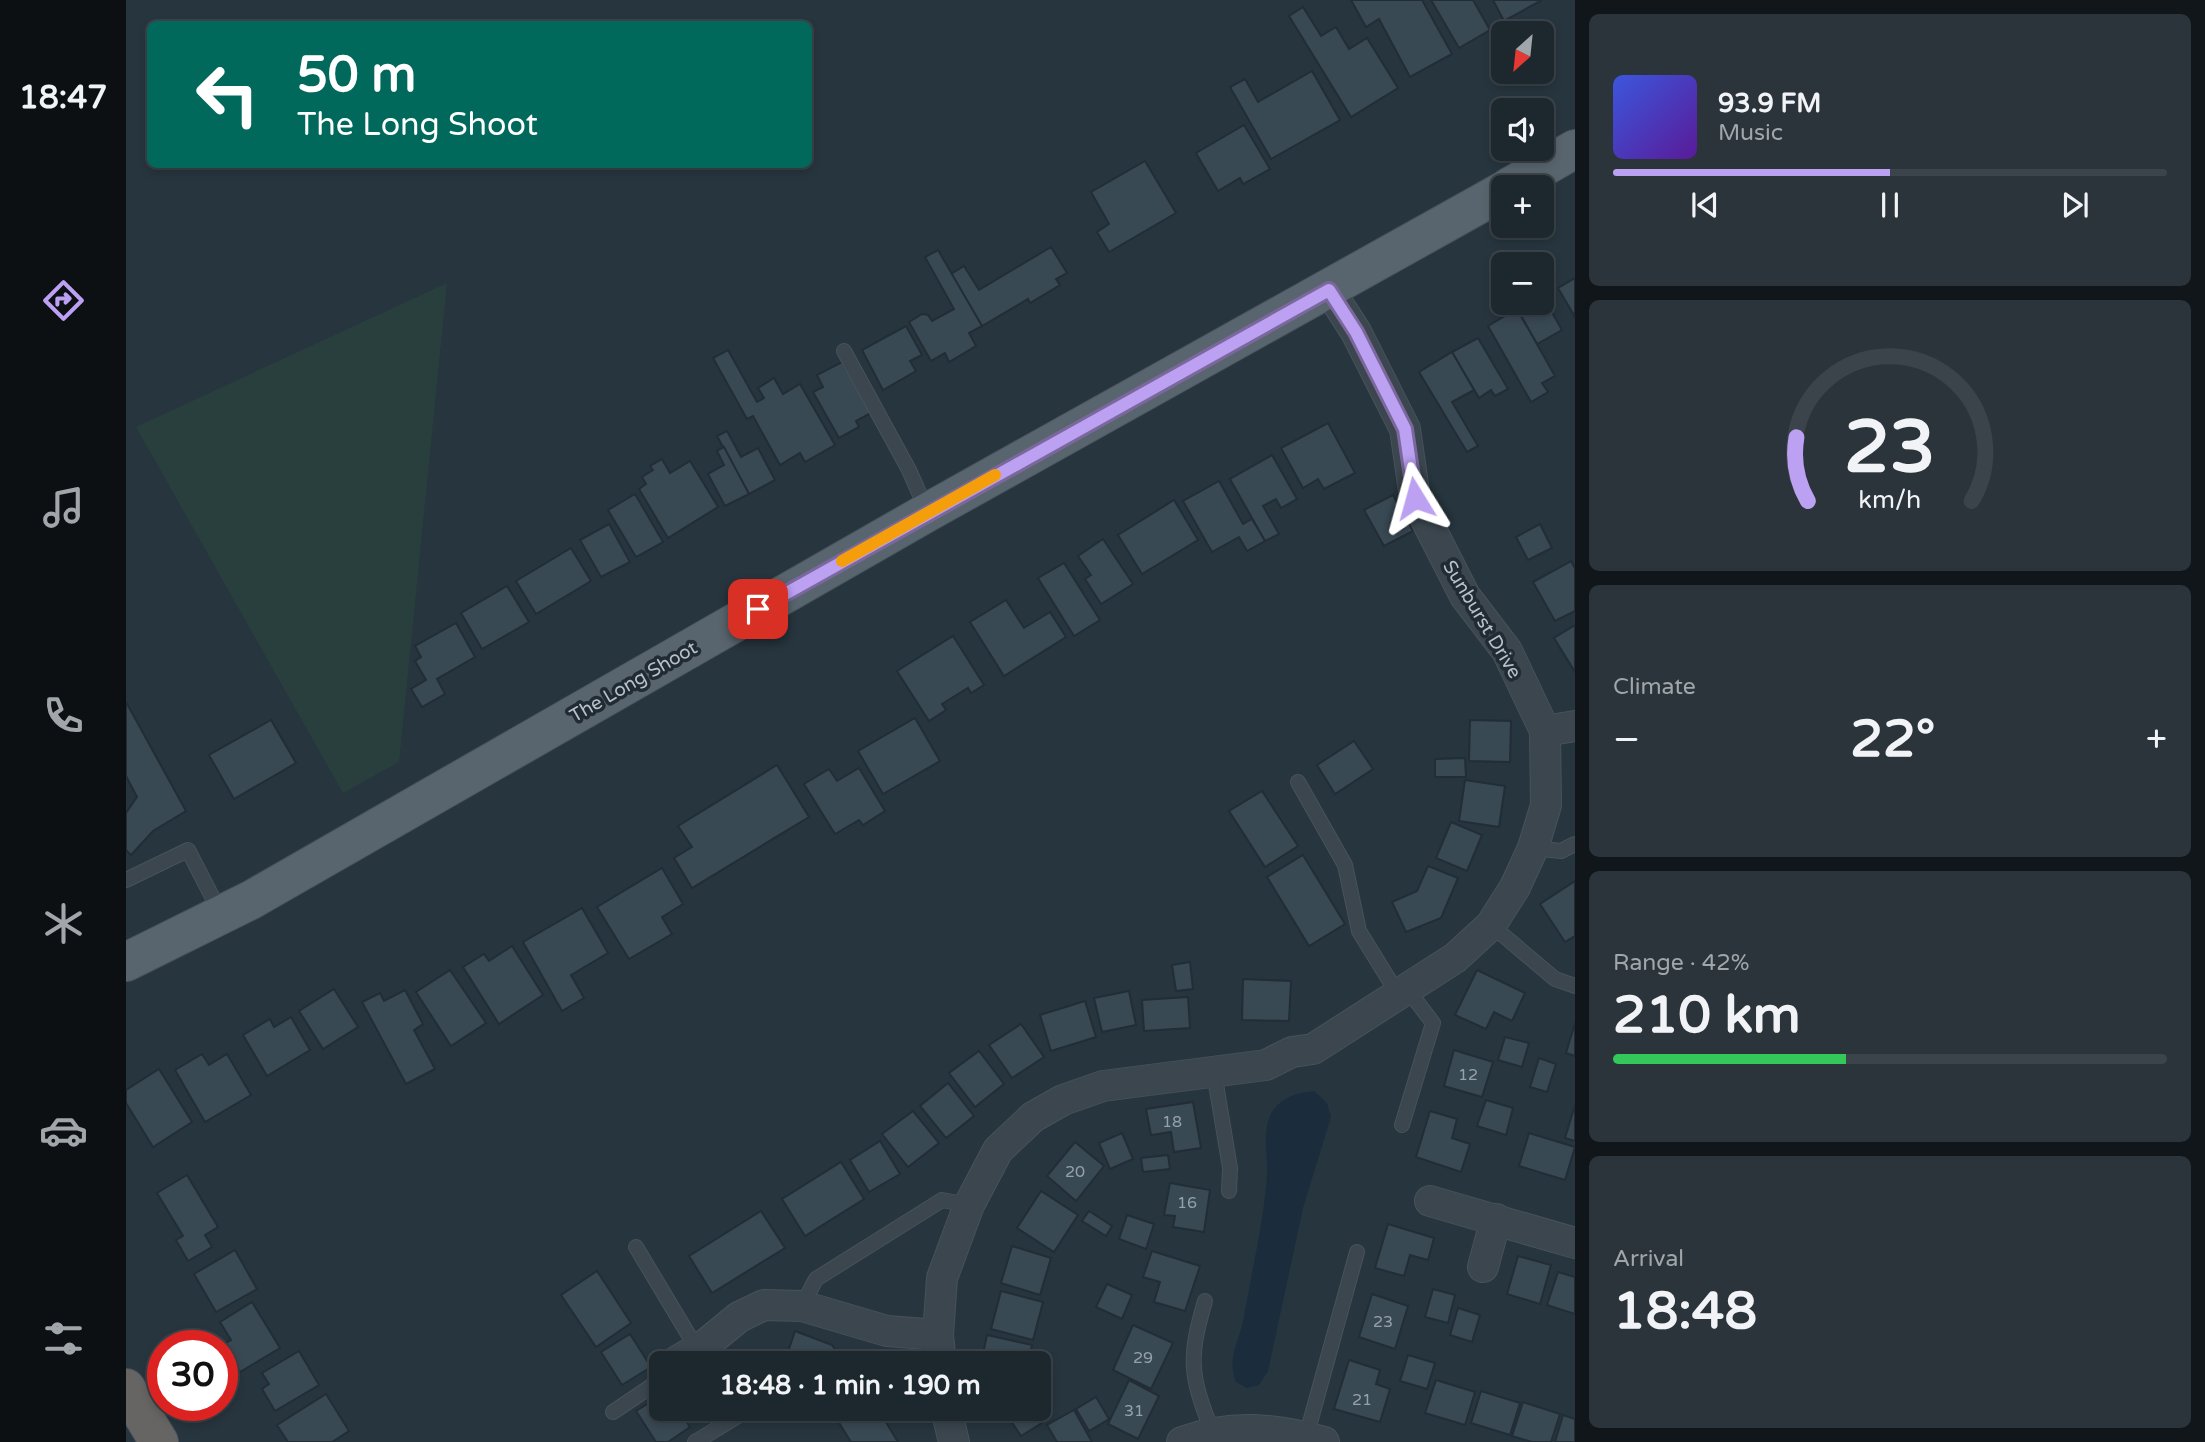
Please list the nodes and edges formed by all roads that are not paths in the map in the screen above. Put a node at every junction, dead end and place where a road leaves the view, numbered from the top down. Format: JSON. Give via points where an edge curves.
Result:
{"nodes":[{"id":1,"x":1575,"y":149,"type":"edge"},
{"id":2,"x":1530,"y":175,"type":"edge"},
{"id":3,"x":1491,"y":198,"type":"edge"},
{"id":4,"x":1329,"y":290,"type":"junction"},
{"id":5,"x":844,"y":351,"type":"dead end"},
{"id":6,"x":928,"y":512,"type":"junction"},
{"id":7,"x":1575,"y":726,"type":"edge"},
{"id":8,"x":1545,"y":731,"type":"junction"},
{"id":9,"x":1298,"y":782,"type":"dead end"},
{"id":10,"x":1575,"y":844,"type":"edge"},
{"id":11,"x":1533,"y":848,"type":"junction"},
{"id":12,"x":126,"y":880,"type":"edge"},
{"id":13,"x":222,"y":915,"type":"junction"},
{"id":14,"x":1491,"y":925,"type":"junction"},
{"id":15,"x":126,"y":962,"type":"edge"},
{"id":16,"x":1575,"y":986,"type":"edge"},
{"id":17,"x":1403,"y":993,"type":"junction"},
{"id":18,"x":1214,"y":1072,"type":"junction"},
{"id":19,"x":1402,"y":1125,"type":"dead end"},
{"id":20,"x":1229,"y":1191,"type":"dead end"},
{"id":21,"x":1430,"y":1201,"type":"dead end"},
{"id":22,"x":969,"y":1205,"type":"junction"},
{"id":23,"x":1496,"y":1219,"type":"junction"},
{"id":24,"x":1575,"y":1243,"type":"edge"},
{"id":25,"x":636,"y":1247,"type":"dead end"},
{"id":26,"x":1357,"y":1252,"type":"dead end"},
{"id":27,"x":1483,"y":1267,"type":"dead end"},
{"id":28,"x":1205,"y":1301,"type":"dead end"},
{"id":29,"x":802,"y":1306,"type":"junction"},
{"id":30,"x":939,"y":1349,"type":"edge"},
{"id":31,"x":697,"y":1351,"type":"edge"},
{"id":32,"x":703,"y":1351,"type":"edge"},
{"id":33,"x":126,"y":1388,"type":"edge"},
{"id":34,"x":649,"y":1388,"type":"edge"},
{"id":35,"x":613,"y":1412,"type":"dead end"},
{"id":36,"x":730,"y":1421,"type":"edge"},
{"id":37,"x":949,"y":1421,"type":"edge"},
{"id":38,"x":1212,"y":1431,"type":"junction"},
{"id":39,"x":1315,"y":1439,"type":"edge"},
{"id":40,"x":159,"y":1442,"type":"edge"},
{"id":41,"x":695,"y":1442,"type":"edge"},
{"id":42,"x":954,"y":1442,"type":"edge"},
{"id":43,"x":1182,"y":1442,"type":"edge"}],
"edges":[{"from":1,"to":2,"type":"main road"},
{"from":3,"to":4,"type":"main road","name":"The Long Shoot"},
{"from":4,"to":6,"type":"main road","name":"The Long Shoot"},
{"from":4,"to":8,"type":"street","name":"Sunburst Drive","via":[[1356,332],[1405,429],[1415,498],[1465,596],[1507,651]]},
{"from":5,"to":6,"type":"lane"},
{"from":6,"to":13,"type":"main road","name":"The Long Shoot"},
{"from":7,"to":8,"type":"street"},
{"from":8,"to":11,"type":"street","name":"Sunburst Drive","via":[[1546,805]]},
{"from":9,"to":17,"type":"lane","via":[[1345,865],[1359,931]]},
{"from":10,"to":11,"type":"lane","via":[[1561,851]]},
{"from":11,"to":14,"type":"street","name":"Sunburst Drive","via":[[1516,887]]},
{"from":12,"to":13,"type":"lane","via":[[188,850]]},
{"from":13,"to":15,"type":"main road","name":"The Long Shoot"},
{"from":14,"to":16,"type":"lane","via":[[1555,979]]},
{"from":14,"to":17,"type":"street","name":"Sunburst Drive","via":[[1455,958]]},
{"from":17,"to":18,"type":"street","name":"Sunburst Drive","via":[[1313,1049],[1292,1052],[1266,1065]]},
{"from":17,"to":19,"type":"lane","via":[[1433,1023]]},
{"from":18,"to":20,"type":"lane","via":[[1230,1168]]},
{"from":18,"to":22,"type":"street","name":"Sunburst Drive","via":[[1103,1086],[1063,1100],[1033,1117],[998,1150]]},
{"from":21,"to":23,"type":"street"},
{"from":22,"to":29,"type":"lane","via":[[942,1200],[816,1279]]},
{"from":22,"to":30,"type":"street","name":"Sunburst Drive","via":[[942,1279]]},
{"from":23,"to":24,"type":"street"},
{"from":23,"to":27,"type":"street"},
{"from":25,"to":31,"type":"lane"},
{"from":26,"to":39,"type":"lane"},
{"from":28,"to":38,"type":"lane","via":[[1192,1374]]},
{"from":29,"to":30,"type":"street","name":"Sunburst Drive"},
{"from":29,"to":32,"type":"street","name":"Sunburst Drive","via":[[764,1305],[739,1317]]},
{"from":33,"to":40,"type":"highway"},
{"from":34,"to":35,"type":"lane"},
{"from":36,"to":41,"type":"lane"},
{"from":37,"to":42,"type":"street"},
{"from":38,"to":39,"type":"street","via":[[1282,1431]]},
{"from":38,"to":43,"type":"street"}]}
